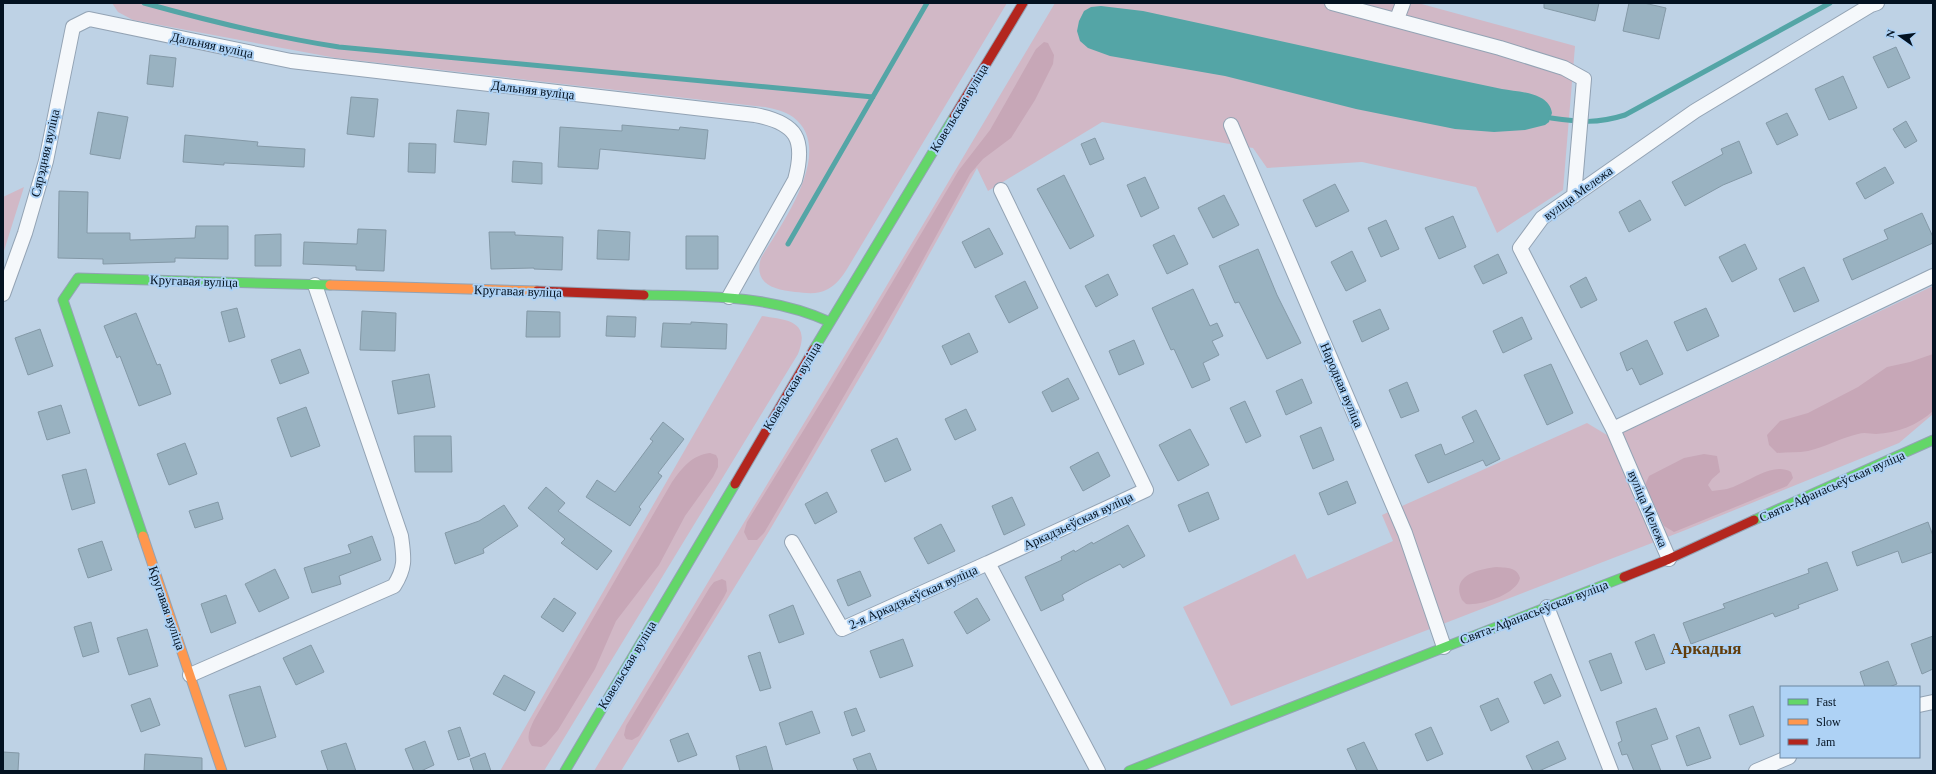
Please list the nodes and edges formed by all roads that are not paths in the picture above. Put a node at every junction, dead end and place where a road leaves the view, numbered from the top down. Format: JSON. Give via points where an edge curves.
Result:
{"nodes":[{"id":1,"x":1023,"y":3,"type":"edge"},
{"id":2,"x":1332,"y":3,"type":"edge"},
{"id":3,"x":1403,"y":3,"type":"edge"},
{"id":4,"x":1877,"y":3,"type":"edge"},
{"id":5,"x":89,"y":19,"type":"joint"},
{"id":6,"x":1397,"y":19,"type":"junction"},
{"id":7,"x":1231,"y":125,"type":"dead end"},
{"id":8,"x":1001,"y":190,"type":"dead end"},
{"id":9,"x":1574,"y":196,"type":"junction"},
{"id":10,"x":1933,"y":276,"type":"edge"},
{"id":11,"x":315,"y":285,"type":"junction"},
{"id":12,"x":3,"y":294,"type":"edge"},
{"id":13,"x":729,"y":297,"type":"junction"},
{"id":14,"x":830,"y":322,"type":"junction"},
{"id":15,"x":1613,"y":429,"type":"junction"},
{"id":16,"x":1933,"y":440,"type":"edge"},
{"id":17,"x":792,"y":542,"type":"dead end"},
{"id":18,"x":1669,"y":559,"type":"junction"},
{"id":19,"x":988,"y":563,"type":"junction"},
{"id":20,"x":1547,"y":607,"type":"junction"},
{"id":21,"x":1444,"y":648,"type":"junction"},
{"id":22,"x":190,"y":675,"type":"junction"},
{"id":23,"x":1933,"y":702,"type":"edge"},
{"id":24,"x":1920,"y":705,"type":"edge"},
{"id":25,"x":1787,"y":758,"type":"edge"},
{"id":26,"x":222,"y":771,"type":"edge"},
{"id":27,"x":565,"y":771,"type":"edge"},
{"id":28,"x":1098,"y":771,"type":"edge"},
{"id":29,"x":1129,"y":771,"type":"edge"},
{"id":30,"x":1611,"y":771,"type":"edge"},
{"id":31,"x":1756,"y":771,"type":"edge"}],
"edges":[{"from":1,"to":14,"type":"street","name":"Ковельская вуліца"},
{"from":2,"to":6,"type":"street"},
{"from":3,"to":6,"type":"street"},
{"from":4,"to":9,"type":"street","name":"вуліца Мележа","via":[[1695,111]]},
{"from":5,"to":12,"type":"street","name":"Сярэдняя вуліца","via":[[73,27],[46,161],[25,233]]},
{"from":5,"to":13,"type":"street","name":"Дальняя вуліца","via":[[291,61],[755,115],[780,122],[790,128],[797,138],[800,151],[795,180]]},
{"from":6,"to":9,"type":"street","via":[[1557,66],[1584,78]]},
{"from":7,"to":21,"type":"street","name":"Народная вуліца","via":[[1406,533]]},
{"from":8,"to":19,"type":"street","name":"Аркадзьеўская вуліца","via":[[1146,490]]},
{"from":9,"to":15,"type":"street","name":"вуліца Мележа","via":[[1542,218],[1520,248]]},
{"from":10,"to":15,"type":"street"},
{"from":11,"to":13,"type":"street","name":"Кругавая вуліца"},
{"from":11,"to":22,"type":"street","via":[[401,536],[404,558],[402,573],[394,586]]},
{"from":11,"to":22,"type":"street","name":"Кругавая вуліца","via":[[78,278],[63,300]]},
{"from":13,"to":14,"type":"street","name":"Кругавая вуліца","via":[[788,305]]},
{"from":14,"to":27,"type":"street","name":"Ковельская вуліца"},
{"from":15,"to":18,"type":"street","name":"вуліца Мележа"},
{"from":16,"to":18,"type":"street","name":"Свята-Афанасьеўская вуліца"},
{"from":17,"to":19,"type":"street","name":"2-я Аркадзьеўская вуліца","via":[[842,629]]},
{"from":18,"to":20,"type":"street","name":"Свята-Афанасьеўская вуліца"},
{"from":19,"to":28,"type":"street"},
{"from":20,"to":21,"type":"street","name":"Свята-Афанасьеўская вуліца"},
{"from":20,"to":30,"type":"street"},
{"from":21,"to":29,"type":"street","name":"Свята-Афанасьеўская вуліца"},
{"from":22,"to":26,"type":"street","name":"Кругавая вуліца"},
{"from":23,"to":24,"type":"street"},
{"from":25,"to":31,"type":"street"}]}
